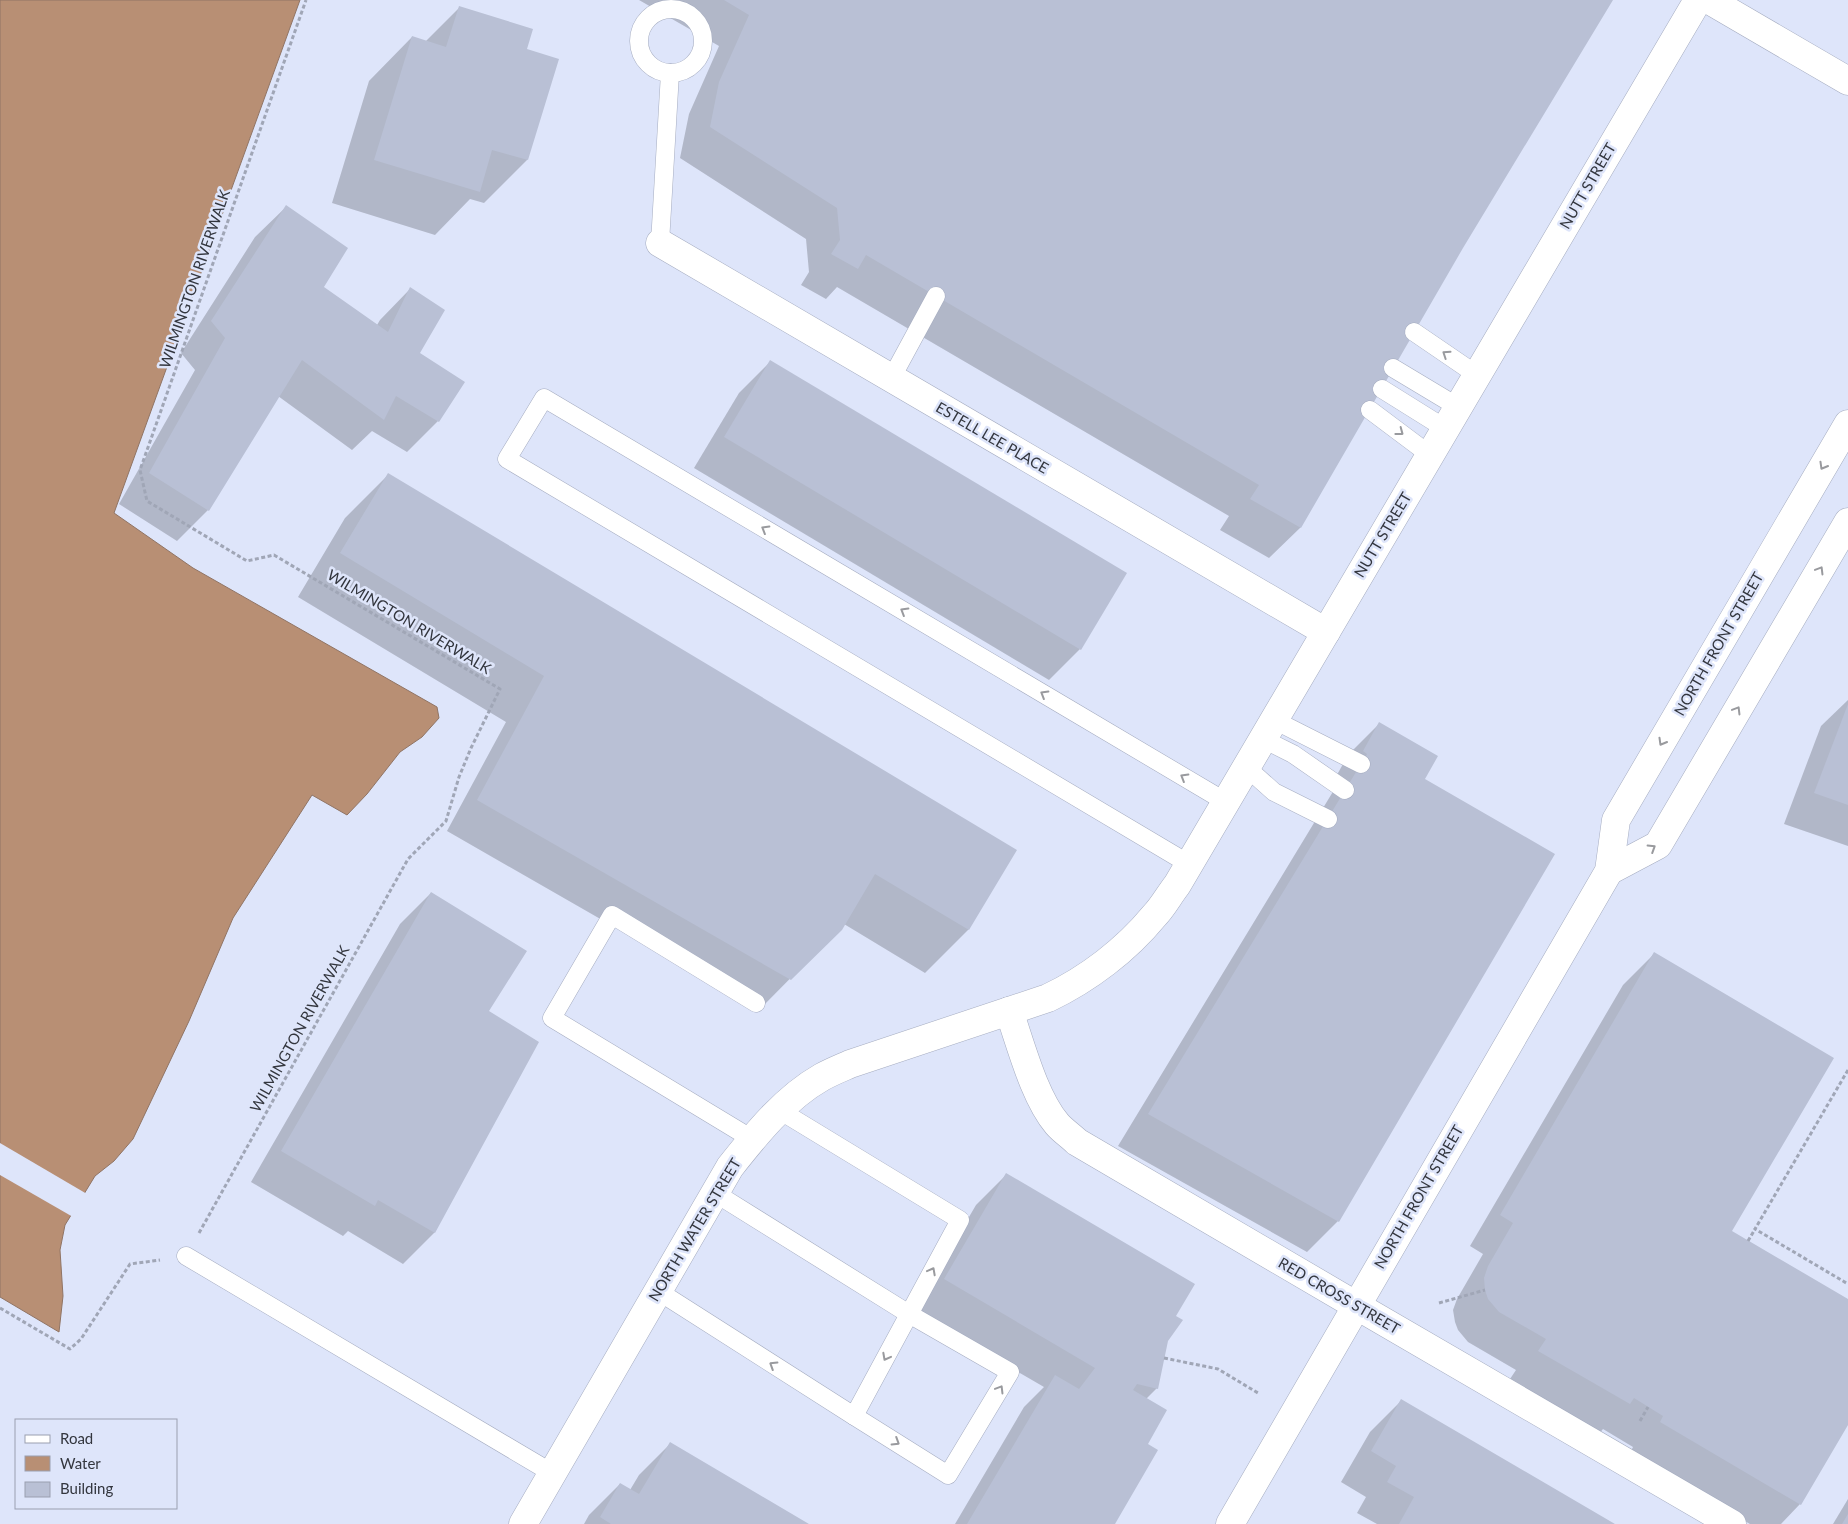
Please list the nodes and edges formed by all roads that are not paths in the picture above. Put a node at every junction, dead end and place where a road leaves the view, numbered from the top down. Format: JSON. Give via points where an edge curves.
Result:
{"nodes":[{"id":1,"x":1698,"y":0,"type":"edge"},
{"id":2,"x":1709,"y":0,"type":"edge"},
{"id":3,"x":670,"y":73,"type":"dead end"},
{"id":4,"x":1848,"y":82,"type":"edge"},
{"id":5,"x":660,"y":243,"type":"joint"},
{"id":6,"x":936,"y":296,"type":"dead end"},
{"id":7,"x":1414,"y":332,"type":"dead end"},
{"id":8,"x":1393,"y":368,"type":"dead end"},
{"id":9,"x":1477,"y":375,"type":"junction"},
{"id":10,"x":891,"y":379,"type":"junction"},
{"id":11,"x":1382,"y":389,"type":"dead end"},
{"id":12,"x":1370,"y":410,"type":"dead end"},
{"id":13,"x":1452,"y":418,"type":"junction"},
{"id":14,"x":1848,"y":424,"type":"edge"},
{"id":15,"x":1430,"y":455,"type":"junction"},
{"id":16,"x":1848,"y":522,"type":"edge"},
{"id":17,"x":1326,"y":632,"type":"junction"},
{"id":18,"x":1268,"y":730,"type":"junction"},
{"id":19,"x":1362,"y":764,"type":"dead end"},
{"id":20,"x":1246,"y":767,"type":"junction"},
{"id":21,"x":1345,"y":790,"type":"dead end"},
{"id":22,"x":1226,"y":802,"type":"junction"},
{"id":23,"x":1328,"y":819,"type":"dead end"},
{"id":24,"x":1189,"y":864,"type":"junction"},
{"id":25,"x":1609,"y":871,"type":"junction"},
{"id":26,"x":756,"y":1003,"type":"dead end"},
{"id":27,"x":1009,"y":1011,"type":"junction"},
{"id":28,"x":779,"y":1110,"type":"junction"},
{"id":29,"x":752,"y":1139,"type":"junction"},
{"id":30,"x":714,"y":1193,"type":"junction"},
{"id":31,"x":186,"y":1256,"type":"road end"},
{"id":32,"x":658,"y":1291,"type":"junction"},
{"id":33,"x":1357,"y":1306,"type":"junction"},
{"id":34,"x":909,"y":1314,"type":"junction"},
{"id":35,"x":854,"y":1416,"type":"junction"},
{"id":36,"x":552,"y":1473,"type":"junction"},
{"id":37,"x":523,"y":1524,"type":"edge"},
{"id":38,"x":1230,"y":1524,"type":"edge"},
{"id":39,"x":1732,"y":1524,"type":"edge"}],
"edges":[{"from":1,"to":9,"type":"street","name":"NUTT STREET"},
{"from":2,"to":4,"type":"street"},
{"from":3,"to":5,"type":"lane"},
{"from":5,"to":10,"type":"street","name":"ESTELL LEE PLACE"},
{"from":6,"to":10,"type":"lane"},
{"from":9,"to":7,"type":"lane","one_way":true},
{"from":8,"to":13,"type":"lane"},
{"from":9,"to":13,"type":"street","name":"NUTT STREET"},
{"from":10,"to":17,"type":"street","name":"ESTELL LEE PLACE"},
{"from":11,"to":13,"type":"lane"},
{"from":12,"to":15,"type":"lane","one_way":true},
{"from":13,"to":15,"type":"street","name":"NUTT STREET"},
{"from":14,"to":25,"type":"street","name":"NORTH FRONT STREET","one_way":true,"via":[[1616,820]]},
{"from":15,"to":17,"type":"street","name":"NUTT STREET"},
{"from":25,"to":16,"type":"street","one_way":true,"via":[[1658,845]]},
{"from":17,"to":18,"type":"street","name":"NUTT STREET"},
{"from":18,"to":19,"type":"lane"},
{"from":18,"to":20,"type":"street","name":"NUTT STREET"},
{"from":18,"to":21,"type":"lane","via":[[1293,754]]},
{"from":20,"to":22,"type":"street","name":"NUTT STREET"},
{"from":20,"to":23,"type":"lane","via":[[1274,792]]},
{"from":22,"to":24,"type":"street","name":"NUTT STREET"},
{"from":22,"to":24,"type":"lane","one_way":true,"via":[[544,398],[507,459]]},
{"from":24,"to":27,"type":"street","name":"NUTT STREET","via":[[1155,916],[1109,959],[1067,989]]},
{"from":25,"to":33,"type":"street","name":"NORTH FRONT STREET"},
{"from":26,"to":29,"type":"lane","via":[[612,915],[552,1018]]},
{"from":27,"to":28,"type":"street","name":"NORTH WATER STREET","via":[[850,1064],[821,1078]]},
{"from":27,"to":33,"type":"street","name":"RED CROSS STREET","via":[[1047,1109],[1057,1125],[1077,1142]]},
{"from":28,"to":29,"type":"street","name":"NORTH WATER STREET"},
{"from":34,"to":28,"type":"lane","one_way":true,"via":[[960,1220]]},
{"from":29,"to":30,"type":"street","name":"NORTH WATER STREET"},
{"from":30,"to":32,"type":"street","name":"NORTH WATER STREET"},
{"from":30,"to":34,"type":"lane"},
{"from":31,"to":36,"type":"lane"},
{"from":35,"to":32,"type":"lane","one_way":true},
{"from":32,"to":36,"type":"street","name":"NORTH WATER STREET"},
{"from":33,"to":38,"type":"street","name":"NORTH FRONT STREET"},
{"from":33,"to":39,"type":"street","name":"RED CROSS STREET"},
{"from":34,"to":35,"type":"lane","one_way":true},
{"from":35,"to":34,"type":"lane","one_way":true,"via":[[948,1475],[1010,1372]]},
{"from":36,"to":37,"type":"street","name":"NORTH WATER STREET"}]}
